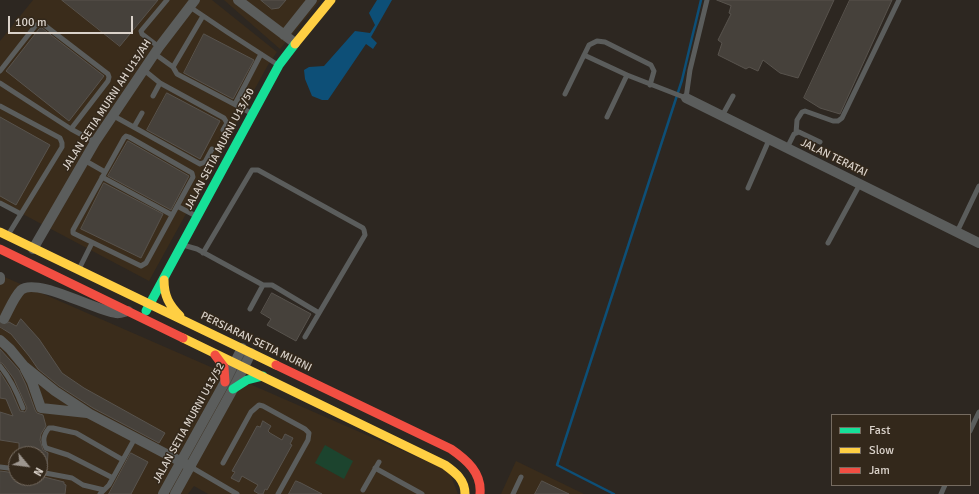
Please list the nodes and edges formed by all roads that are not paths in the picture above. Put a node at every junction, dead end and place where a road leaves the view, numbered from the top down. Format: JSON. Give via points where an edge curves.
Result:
{"nodes":[{"id":1,"x":166,"y":0,"type":"edge"},
{"id":2,"x":238,"y":0,"type":"edge"},
{"id":3,"x":312,"y":0,"type":"edge"},
{"id":4,"x":331,"y":0,"type":"edge"},
{"id":5,"x":707,"y":0,"type":"edge"},
{"id":6,"x":898,"y":0,"type":"edge"},
{"id":7,"x":193,"y":3,"type":"edge"},
{"id":8,"x":203,"y":16,"type":"junction"},
{"id":9,"x":284,"y":35,"type":"junction"},
{"id":10,"x":294,"y":43,"type":"junction"},
{"id":11,"x":157,"y":51,"type":"junction"},
{"id":12,"x":261,"y":54,"type":"junction"},
{"id":13,"x":584,"y":55,"type":"junction"},
{"id":14,"x":279,"y":65,"type":"junction"},
{"id":15,"x":173,"y":67,"type":"junction"},
{"id":16,"x":144,"y":70,"type":"junction"},
{"id":17,"x":0,"y":71,"type":"edge"},
{"id":18,"x":627,"y":75,"type":"junction"},
{"id":19,"x":0,"y":83,"type":"edge"},
{"id":20,"x":160,"y":83,"type":"junction"},
{"id":21,"x":650,"y":85,"type":"junction"},
{"id":22,"x":565,"y":94,"type":"dead end"},
{"id":23,"x":153,"y":96,"type":"dead end"},
{"id":24,"x":733,"y":96,"type":"dead end"},
{"id":25,"x":683,"y":97,"type":"junction"},
{"id":26,"x":235,"y":104,"type":"junction"},
{"id":27,"x":0,"y":106,"type":"edge"},
{"id":28,"x":142,"y":113,"type":"dead end"},
{"id":29,"x":253,"y":114,"type":"junction"},
{"id":30,"x":112,"y":115,"type":"junction"},
{"id":31,"x":722,"y":116,"type":"junction"},
{"id":32,"x":607,"y":117,"type":"dead end"},
{"id":33,"x":134,"y":127,"type":"junction"},
{"id":34,"x":71,"y":129,"type":"junction"},
{"id":35,"x":223,"y":130,"type":"dead end"},
{"id":36,"x":796,"y":132,"type":"junction"},
{"id":37,"x":769,"y":140,"type":"junction"},
{"id":38,"x":95,"y":142,"type":"junction"},
{"id":39,"x":820,"y":142,"type":"dead end"},
{"id":40,"x":787,"y":148,"type":"junction"},
{"id":41,"x":212,"y":149,"type":"dead end"},
{"id":42,"x":83,"y":160,"type":"junction"},
{"id":43,"x":103,"y":174,"type":"junction"},
{"id":44,"x":860,"y":184,"type":"junction"},
{"id":45,"x":979,"y":186,"type":"edge"},
{"id":46,"x":748,"y":188,"type":"dead end"},
{"id":47,"x":0,"y":203,"type":"edge"},
{"id":48,"x":177,"y":206,"type":"junction"},
{"id":49,"x":21,"y":214,"type":"junction"},
{"id":50,"x":172,"y":215,"type":"junction"},
{"id":51,"x":197,"y":217,"type":"junction"},
{"id":52,"x":957,"y":232,"type":"junction"},
{"id":53,"x":4,"y":234,"type":"edge"},
{"id":54,"x":92,"y":243,"type":"junction"},
{"id":55,"x":979,"y":243,"type":"edge"},
{"id":56,"x":183,"y":244,"type":"junction"},
{"id":57,"x":828,"y":244,"type":"dead end"},
{"id":58,"x":0,"y":249,"type":"edge"},
{"id":59,"x":33,"y":249,"type":"junction"},
{"id":60,"x":204,"y":253,"type":"junction"},
{"id":61,"x":78,"y":270,"type":"junction"},
{"id":62,"x":164,"y":280,"type":"junction"},
{"id":63,"x":263,"y":285,"type":"junction"},
{"id":64,"x":114,"y":287,"type":"junction"},
{"id":65,"x":150,"y":304,"type":"junction"},
{"id":66,"x":250,"y":309,"type":"dead end"},
{"id":67,"x":128,"y":311,"type":"junction"},
{"id":68,"x":319,"y":313,"type":"junction"},
{"id":69,"x":142,"y":318,"type":"junction"},
{"id":70,"x":4,"y":319,"type":"dead end"},
{"id":71,"x":185,"y":321,"type":"junction"},
{"id":72,"x":305,"y":337,"type":"dead end"},
{"id":73,"x":0,"y":340,"type":"edge"},
{"id":74,"x":242,"y":348,"type":"junction"},
{"id":75,"x":211,"y":351,"type":"junction"},
{"id":76,"x":251,"y":353,"type":"junction"},
{"id":77,"x":235,"y":362,"type":"junction"},
{"id":78,"x":0,"y":366,"type":"edge"},
{"id":79,"x":24,"y":366,"type":"junction"},
{"id":80,"x":244,"y":367,"type":"junction"},
{"id":81,"x":263,"y":376,"type":"junction"},
{"id":82,"x":229,"y":385,"type":"junction"},
{"id":83,"x":23,"y":408,"type":"dead end"},
{"id":84,"x":979,"y":412,"type":"edge"},
{"id":85,"x":90,"y":414,"type":"junction"},
{"id":86,"x":971,"y":429,"type":"edge"},
{"id":87,"x":135,"y":438,"type":"junction"},
{"id":88,"x":123,"y":460,"type":"junction"},
{"id":89,"x":181,"y":462,"type":"junction"},
{"id":90,"x":379,"y":462,"type":"dead end"},
{"id":91,"x":223,"y":463,"type":"dead end"},
{"id":92,"x":191,"y":468,"type":"junction"},
{"id":93,"x":376,"y":468,"type":"junction"},
{"id":94,"x":48,"y":474,"type":"edge"},
{"id":95,"x":521,"y":477,"type":"dead end"},
{"id":96,"x":113,"y":478,"type":"junction"},
{"id":97,"x":363,"y":490,"type":"dead end"},
{"id":98,"x":102,"y":492,"type":"edge"},
{"id":99,"x":163,"y":494,"type":"edge"},
{"id":100,"x":175,"y":494,"type":"edge"},
{"id":101,"x":237,"y":494,"type":"edge"},
{"id":102,"x":278,"y":494,"type":"edge"},
{"id":103,"x":422,"y":494,"type":"edge"},
{"id":104,"x":465,"y":494,"type":"edge"},
{"id":105,"x":480,"y":494,"type":"edge"},
{"id":106,"x":513,"y":494,"type":"edge"}],
"edges":[{"from":1,"to":11,"type":"lane","via":[[141,31]]},
{"from":2,"to":9,"type":"street"},
{"from":3,"to":9,"type":"street"},
{"from":4,"to":10,"type":"street","name":"JALAN SETIA MURNI U13/50"},
{"from":5,"to":25,"type":"lane"},
{"from":6,"to":36,"type":"lane","via":[[842,118],[833,121],[805,111],[797,120]]},
{"from":7,"to":8,"type":"lane"},
{"from":7,"to":11,"type":"street","name":"JALAN SETIA MURNI AH U13/AH"},
{"from":8,"to":12,"type":"lane"},
{"from":8,"to":15,"type":"lane"},
{"from":9,"to":10,"type":"street"},
{"from":10,"to":14,"type":"street","name":"JALAN SETIA MURNI U13/50"},
{"from":11,"to":15,"type":"lane"},
{"from":11,"to":16,"type":"street","name":"JALAN SETIA MURNI AH U13/AH"},
{"from":12,"to":14,"type":"lane"},
{"from":12,"to":26,"type":"lane"},
{"from":13,"to":18,"type":"lane"},
{"from":13,"to":21,"type":"lane","via":[[589,45],[594,42],[608,44],[651,65],[654,71]]},
{"from":13,"to":22,"type":"lane"},
{"from":14,"to":29,"type":"street","name":"JALAN SETIA MURNI U13/50"},
{"from":15,"to":26,"type":"lane","via":[[176,74]]},
{"from":16,"to":20,"type":"lane"},
{"from":16,"to":30,"type":"street","name":"JALAN SETIA MURNI AH U13/AH"},
{"from":17,"to":34,"type":"lane","via":[[36,25],[43,24],[108,74],[108,81]]},
{"from":18,"to":21,"type":"lane"},
{"from":18,"to":32,"type":"lane"},
{"from":19,"to":34,"type":"lane"},
{"from":20,"to":23,"type":"lane"},
{"from":20,"to":35,"type":"lane","via":[[224,118],[227,123]]},
{"from":21,"to":25,"type":"lane"},
{"from":24,"to":31,"type":"lane"},
{"from":25,"to":31,"type":"street","name":"JALAN TERATAI"},
{"from":26,"to":29,"type":"lane"},
{"from":27,"to":49,"type":"lane","via":[[60,138],[62,143],[62,147]]},
{"from":28,"to":33,"type":"lane"},
{"from":29,"to":51,"type":"street","name":"JALAN SETIA MURNI U13/50"},
{"from":30,"to":33,"type":"lane"},
{"from":30,"to":38,"type":"street","name":"JALAN SETIA MURNI AH U13/AH"},
{"from":31,"to":37,"type":"street","name":"JALAN TERATAI"},
{"from":33,"to":41,"type":"lane","via":[[200,164],[205,162]]},
{"from":34,"to":38,"type":"lane"},
{"from":36,"to":39,"type":"lane"},
{"from":36,"to":40,"type":"lane"},
{"from":37,"to":40,"type":"street","name":"JALAN TERATAI"},
{"from":37,"to":46,"type":"lane"},
{"from":38,"to":42,"type":"street","name":"JALAN SETIA MURNI AH U13/AH"},
{"from":40,"to":44,"type":"street","name":"JALAN TERATAI"},
{"from":42,"to":43,"type":"lane"},
{"from":42,"to":59,"type":"street","name":"JALAN SETIA MURNI AH U13/AH"},
{"from":43,"to":48,"type":"lane","via":[[124,138],[129,137],[192,173],[193,177]]},
{"from":43,"to":50,"type":"lane"},
{"from":43,"to":54,"type":"lane","via":[[73,230],[73,233]]},
{"from":44,"to":52,"type":"street","name":"JALAN TERATAI"},
{"from":44,"to":57,"type":"lane"},
{"from":45,"to":52,"type":"lane"},
{"from":47,"to":49,"type":"lane"},
{"from":48,"to":50,"type":"lane"},
{"from":48,"to":51,"type":"lane"},
{"from":49,"to":53,"type":"lane"},
{"from":50,"to":54,"type":"lane","via":[[142,266]]},
{"from":51,"to":56,"type":"street","name":"JALAN SETIA MURNI U13/50"},
{"from":52,"to":55,"type":"street","name":"JALAN TERATAI"},
{"from":53,"to":59,"type":"street","name":"PERSIARAN SETIA MURNI"},
{"from":54,"to":61,"type":"lane"},
{"from":56,"to":60,"type":"lane"},
{"from":56,"to":62,"type":"street","name":"JALAN SETIA MURNI U13/50"},
{"from":58,"to":67,"type":"street"},
{"from":59,"to":61,"type":"street","name":"PERSIARAN SETIA MURNI"},
{"from":60,"to":63,"type":"lane"},
{"from":60,"to":68,"type":"lane","via":[[250,172],[258,170],[364,230],[365,235]]},
{"from":61,"to":64,"type":"street","name":"PERSIARAN SETIA MURNI"},
{"from":62,"to":64,"type":"street","via":[[146,291]]},
{"from":62,"to":65,"type":"street","name":"JALAN SETIA MURNI U13/50"},
{"from":62,"to":71,"type":"street","via":[[166,300]]},
{"from":63,"to":66,"type":"lane"},
{"from":63,"to":68,"type":"lane","via":[[272,285]]},
{"from":64,"to":65,"type":"street","name":"PERSIARAN SETIA MURNI"},
{"from":65,"to":69,"type":"street","name":"JALAN SETIA MURNI U13/50"},
{"from":65,"to":71,"type":"street","name":"PERSIARAN SETIA MURNI"},
{"from":67,"to":69,"type":"street"},
{"from":67,"to":70,"type":"street","via":[[117,313],[95,307],[37,286],[22,290]]},
{"from":68,"to":72,"type":"lane"},
{"from":69,"to":75,"type":"street"},
{"from":71,"to":74,"type":"street","name":"PERSIARAN SETIA MURNI"},
{"from":73,"to":79,"type":"street"},
{"from":74,"to":76,"type":"street","name":"PERSIARAN SETIA MURNI"},
{"from":74,"to":77,"type":"street","name":"JALAN SETIA MURNI U13/52"},
{"from":75,"to":77,"type":"street"},
{"from":75,"to":82,"type":"street","via":[[226,368]]},
{"from":76,"to":80,"type":"street","name":"JALAN SETIA MURNI U13/52"},
{"from":76,"to":105,"type":"street","name":"PERSIARAN SETIA MURNI","via":[[451,449],[467,460],[477,475]]},
{"from":77,"to":80,"type":"street"},
{"from":77,"to":82,"type":"street","name":"JALAN SETIA MURNI U13/52"},
{"from":78,"to":83,"type":"lane","via":[[16,390]]},
{"from":79,"to":85,"type":"street"},
{"from":79,"to":85,"type":"street","via":[[41,408]]},
{"from":80,"to":81,"type":"street"},
{"from":80,"to":82,"type":"street","name":"JALAN SETIA MURNI U13/52"},
{"from":81,"to":82,"type":"street"},
{"from":81,"to":104,"type":"street","via":[[445,465],[462,481]]},
{"from":82,"to":89,"type":"street","name":"JALAN SETIA MURNI U13/52"},
{"from":82,"to":92,"type":"street","name":"JALAN SETIA MURNI U13/52"},
{"from":84,"to":86,"type":"lane"},
{"from":85,"to":87,"type":"street"},
{"from":87,"to":88,"type":"lane"},
{"from":87,"to":89,"type":"street"},
{"from":88,"to":96,"type":"lane"},
{"from":88,"to":96,"type":"lane","via":[[76,433],[53,428],[46,432],[46,448],[68,455]]},
{"from":89,"to":92,"type":"street"},
{"from":89,"to":99,"type":"street","name":"JALAN SETIA MURNI U13/52"},
{"from":90,"to":93,"type":"lane"},
{"from":91,"to":102,"type":"lane","via":[[251,412],[259,405],[305,429],[309,432],[308,440]]},
{"from":92,"to":100,"type":"street","name":"JALAN SETIA MURNI U13/52"},
{"from":92,"to":101,"type":"lane"},
{"from":93,"to":97,"type":"lane"},
{"from":93,"to":103,"type":"lane"},
{"from":94,"to":98,"type":"lane","via":[[72,478]]},
{"from":95,"to":106,"type":"lane"},
{"from":96,"to":98,"type":"lane"}]}
